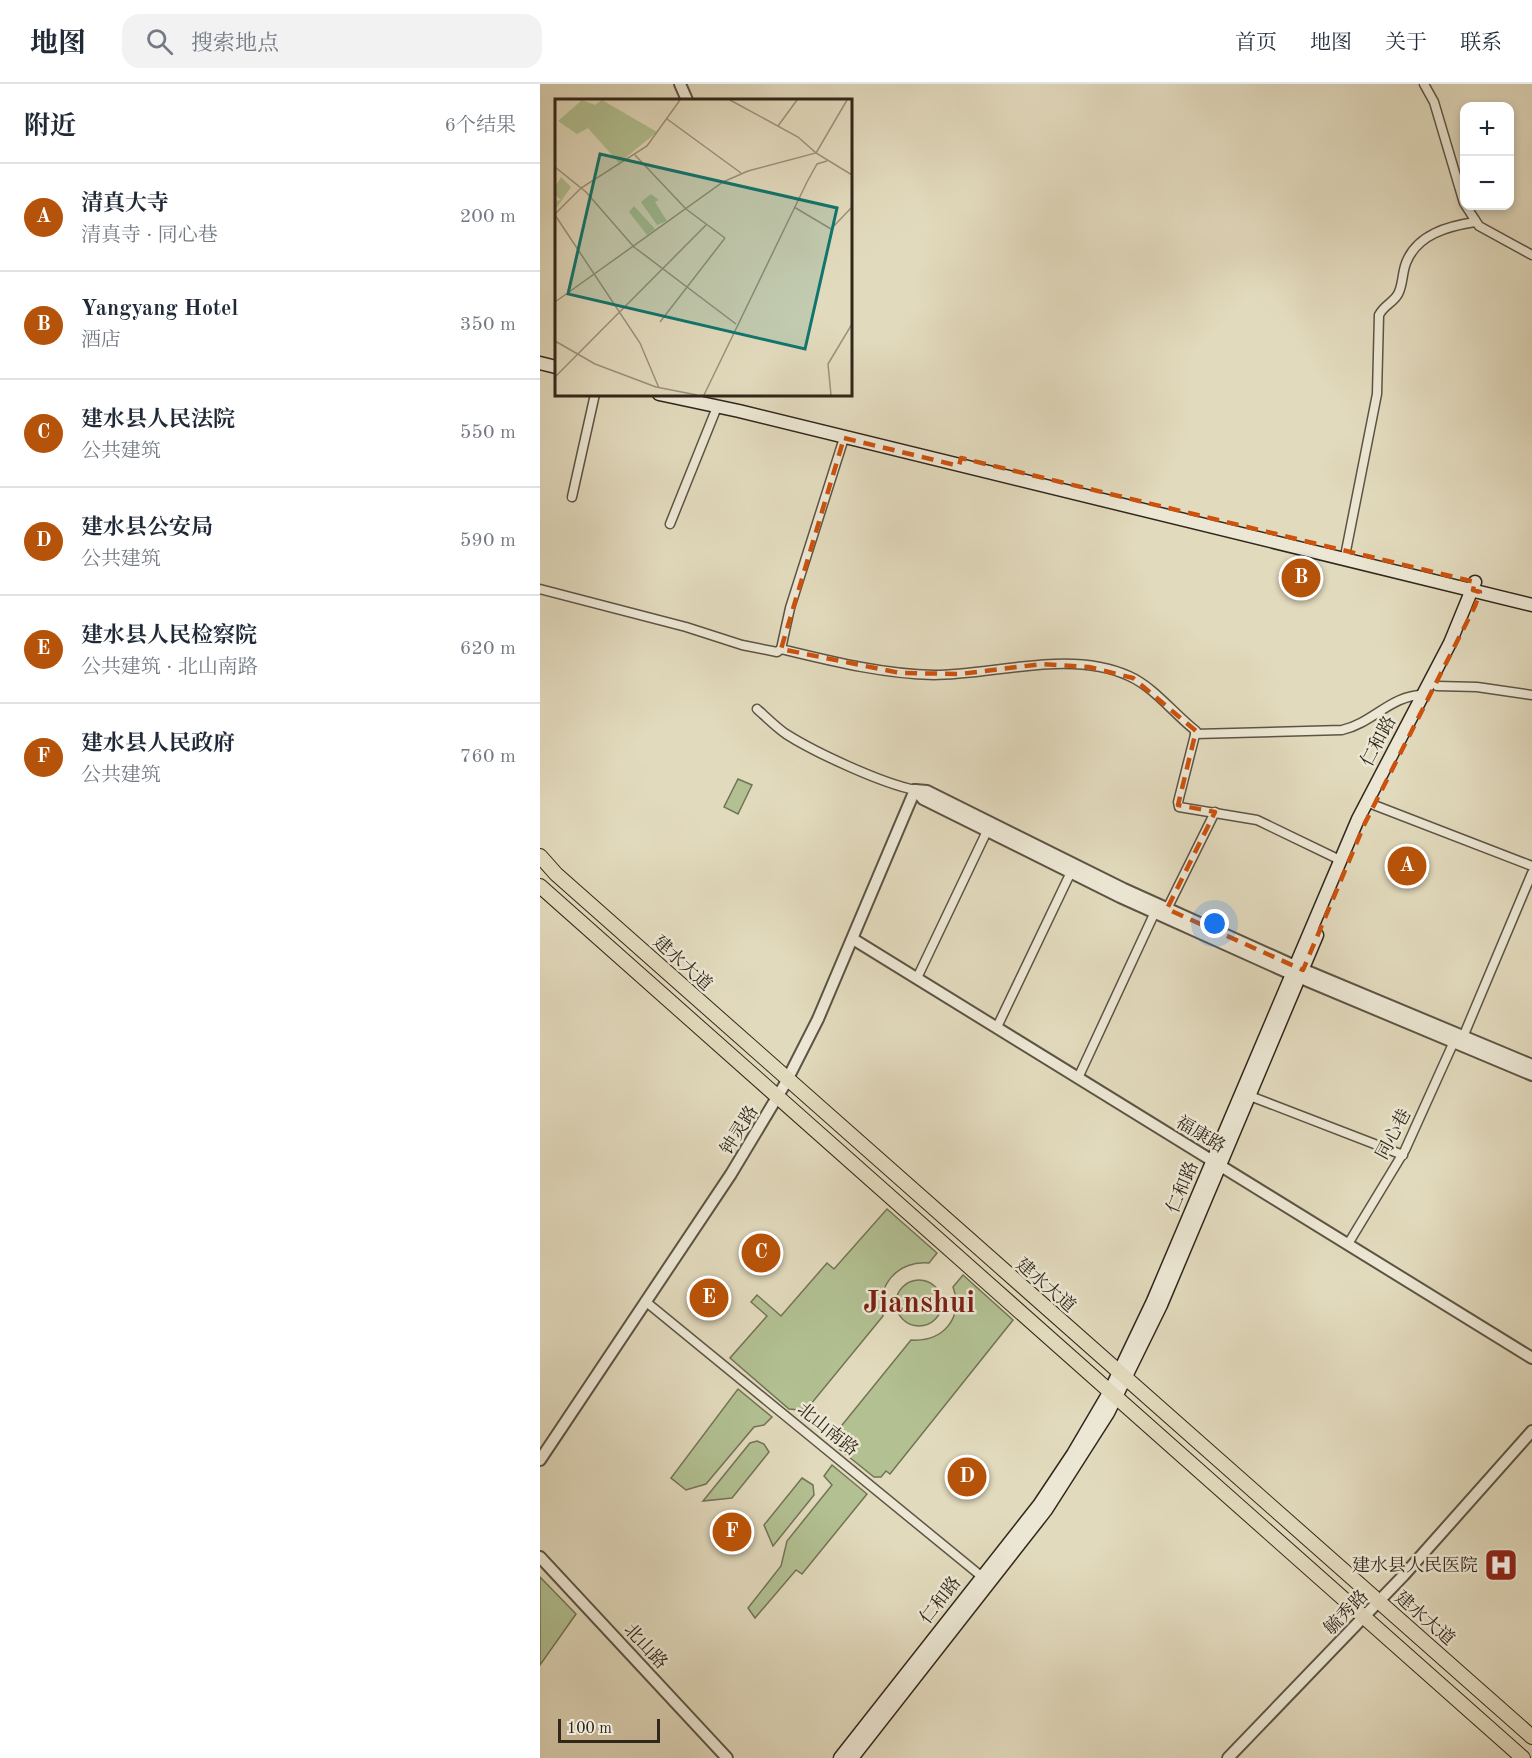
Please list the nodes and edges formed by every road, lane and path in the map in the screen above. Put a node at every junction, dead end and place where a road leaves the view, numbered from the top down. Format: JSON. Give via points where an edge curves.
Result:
{"nodes":[{"id":1,"x":680,"y":84,"type":"edge"},
{"id":2,"x":1424,"y":84,"type":"edge"},
{"id":3,"x":687,"y":99,"type":"edge"},
{"id":4,"x":1460,"y":188,"type":"edge"},
{"id":5,"x":1468,"y":210,"type":"edge"},
{"id":6,"x":1475,"y":222,"type":"junction"},
{"id":7,"x":1532,"y":255,"type":"edge"},
{"id":8,"x":540,"y":354,"type":"edge"},
{"id":9,"x":555,"y":358,"type":"edge"},
{"id":10,"x":540,"y":363,"type":"edge"},
{"id":11,"x":555,"y":367,"type":"edge"},
{"id":12,"x":595,"y":396,"type":"edge"},
{"id":13,"x":668,"y":396,"type":"edge"},
{"id":14,"x":705,"y":396,"type":"edge"},
{"id":15,"x":717,"y":407,"type":"junction"},
{"id":16,"x":844,"y":438,"type":"junction"},
{"id":17,"x":960,"y":461,"type":"junction"},
{"id":18,"x":572,"y":497,"type":"dead end"},
{"id":19,"x":670,"y":524,"type":"dead end"},
{"id":20,"x":1346,"y":551,"type":"junction"},
{"id":21,"x":1478,"y":587,"type":"junction"},
{"id":22,"x":540,"y":589,"type":"edge"},
{"id":23,"x":1532,"y":597,"type":"edge"},
{"id":24,"x":1532,"y":605,"type":"edge"},
{"id":25,"x":781,"y":649,"type":"junction"},
{"id":26,"x":1437,"y":686,"type":"junction"},
{"id":27,"x":1423,"y":695,"type":"junction"},
{"id":28,"x":1532,"y":695,"type":"edge"},
{"id":29,"x":757,"y":709,"type":"dead end"},
{"id":30,"x":1195,"y":734,"type":"junction"},
{"id":31,"x":915,"y":790,"type":"junction"},
{"id":32,"x":1374,"y":805,"type":"junction"},
{"id":33,"x":1215,"y":812,"type":"junction"},
{"id":34,"x":987,"y":831,"type":"junction"},
{"id":35,"x":540,"y":856,"type":"edge"},
{"id":36,"x":1341,"y":860,"type":"junction"},
{"id":37,"x":1532,"y":866,"type":"edge"},
{"id":38,"x":1071,"y":872,"type":"junction"},
{"id":39,"x":1532,"y":873,"type":"edge"},
{"id":40,"x":540,"y":886,"type":"edge"},
{"id":41,"x":1167,"y":909,"type":"junction"},
{"id":42,"x":1155,"y":912,"type":"junction"},
{"id":43,"x":853,"y":939,"type":"junction"},
{"id":44,"x":1297,"y":972,"type":"junction"},
{"id":45,"x":917,"y":978,"type":"junction"},
{"id":46,"x":997,"y":1027,"type":"junction"},
{"id":47,"x":1458,"y":1038,"type":"junction"},
{"id":48,"x":1532,"y":1065,"type":"edge"},
{"id":49,"x":1532,"y":1075,"type":"edge"},
{"id":50,"x":1078,"y":1078,"type":"junction"},
{"id":51,"x":787,"y":1080,"type":"junction"},
{"id":52,"x":1250,"y":1096,"type":"junction"},
{"id":53,"x":777,"y":1098,"type":"junction"},
{"id":54,"x":1403,"y":1155,"type":"junction"},
{"id":55,"x":1217,"y":1162,"type":"junction"},
{"id":56,"x":1348,"y":1244,"type":"junction"},
{"id":57,"x":645,"y":1301,"type":"junction"},
{"id":58,"x":1532,"y":1358,"type":"edge"},
{"id":59,"x":1123,"y":1376,"type":"junction"},
{"id":60,"x":1113,"y":1394,"type":"junction"},
{"id":61,"x":1532,"y":1431,"type":"edge"},
{"id":62,"x":540,"y":1460,"type":"edge"},
{"id":63,"x":540,"y":1557,"type":"edge"},
{"id":64,"x":540,"y":1566,"type":"edge"},
{"id":65,"x":986,"y":1579,"type":"junction"},
{"id":66,"x":1378,"y":1601,"type":"junction"},
{"id":67,"x":1364,"y":1616,"type":"junction"},
{"id":68,"x":1532,"y":1737,"type":"edge"},
{"id":69,"x":718,"y":1758,"type":"edge"},
{"id":70,"x":727,"y":1758,"type":"edge"},
{"id":71,"x":840,"y":1758,"type":"edge"},
{"id":72,"x":852,"y":1758,"type":"edge"},
{"id":73,"x":1228,"y":1758,"type":"edge"},
{"id":74,"x":1523,"y":1758,"type":"edge"}],
"edges":[{"from":1,"to":3,"type":"street"},
{"from":2,"to":4,"type":"street","via":[[1434,102]]},
{"from":5,"to":6,"type":"street"},
{"from":6,"to":7,"type":"street"},
{"from":6,"to":20,"type":"street","via":[[1438,231],[1418,246],[1406,262],[1397,295],[1379,315],[1377,394]]},
{"from":8,"to":9,"type":"main road"},
{"from":10,"to":11,"type":"main road"},
{"from":12,"to":18,"type":"street"},
{"from":13,"to":15,"type":"main road"},
{"from":14,"to":17,"type":"main road"},
{"from":15,"to":16,"type":"main road"},
{"from":15,"to":19,"type":"street"},
{"from":16,"to":17,"type":"main road"},
{"from":16,"to":25,"type":"street","via":[[790,608]]},
{"from":17,"to":20,"type":"main road"},
{"from":17,"to":21,"type":"main road"},
{"from":20,"to":21,"type":"main road"},
{"from":21,"to":23,"type":"main road"},
{"from":21,"to":24,"type":"main road"},
{"from":21,"to":26,"type":"main road","name":"仁和路"},
{"from":21,"to":27,"type":"main road","name":"仁和路"},
{"from":22,"to":25,"type":"street","via":[[742,645],[777,652]]},
{"from":25,"to":30,"type":"street","via":[[850,665],[919,674],[960,674],[1042,664],[1104,669],[1133,678]]},
{"from":26,"to":28,"type":"street"},
{"from":26,"to":32,"type":"main road","name":"仁和路"},
{"from":27,"to":30,"type":"street","via":[[1400,699],[1365,723],[1342,730]]},
{"from":27,"to":36,"type":"main road","name":"仁和路"},
{"from":29,"to":31,"type":"street","via":[[785,733],[807,745],[895,786]]},
{"from":30,"to":33,"type":"street","via":[[1178,804]]},
{"from":31,"to":34,"type":"street","via":[[923,799]]},
{"from":31,"to":41,"type":"street","via":[[927,791]]},
{"from":31,"to":43,"type":"street","name":"钟灵路"},
{"from":32,"to":37,"type":"street"},
{"from":32,"to":44,"type":"main road","name":"仁和路"},
{"from":33,"to":36,"type":"street","via":[[1257,820]]},
{"from":33,"to":41,"type":"street"},
{"from":34,"to":38,"type":"street"},
{"from":34,"to":45,"type":"street"},
{"from":35,"to":51,"type":"main road","name":"建水大道"},
{"from":36,"to":44,"type":"main road","name":"仁和路"},
{"from":38,"to":42,"type":"street"},
{"from":38,"to":46,"type":"street"},
{"from":39,"to":47,"type":"street","name":"同心巷"},
{"from":40,"to":53,"type":"main road","name":"建水大道"},
{"from":41,"to":44,"type":"street"},
{"from":42,"to":44,"type":"street"},
{"from":42,"to":50,"type":"street"},
{"from":43,"to":45,"type":"street","name":"福康路"},
{"from":43,"to":51,"type":"street","name":"钟灵路"},
{"from":44,"to":47,"type":"street"},
{"from":44,"to":52,"type":"main road","name":"仁和路"},
{"from":44,"to":55,"type":"main road","name":"仁和路"},
{"from":45,"to":46,"type":"street","name":"福康路"},
{"from":46,"to":50,"type":"street","name":"福康路"},
{"from":47,"to":48,"type":"street"},
{"from":47,"to":49,"type":"street"},
{"from":47,"to":54,"type":"street","name":"同心巷"},
{"from":50,"to":55,"type":"street","name":"福康路"},
{"from":51,"to":53,"type":"street","name":"钟灵路"},
{"from":51,"to":59,"type":"main road","name":"建水大道"},
{"from":52,"to":54,"type":"street"},
{"from":52,"to":55,"type":"main road","name":"仁和路"},
{"from":53,"to":57,"type":"street","name":"钟灵路"},
{"from":53,"to":60,"type":"main road","name":"建水大道"},
{"from":54,"to":56,"type":"street","name":"同心巷"},
{"from":55,"to":56,"type":"street","name":"福康路"},
{"from":55,"to":59,"type":"main road","name":"仁和路"},
{"from":56,"to":58,"type":"street","name":"福康路"},
{"from":57,"to":62,"type":"street","name":"钟灵路"},
{"from":57,"to":65,"type":"street","name":"北山南路"},
{"from":59,"to":60,"type":"main road","name":"仁和路"},
{"from":59,"to":66,"type":"main road","name":"建水大道"},
{"from":60,"to":65,"type":"main road","name":"仁和路"},
{"from":60,"to":67,"type":"main road","name":"建水大道"},
{"from":61,"to":66,"type":"street","name":"毓秀路"},
{"from":63,"to":70,"type":"street","name":"北山路"},
{"from":64,"to":69,"type":"street","name":"北山路"},
{"from":65,"to":71,"type":"main road","name":"仁和路"},
{"from":65,"to":72,"type":"main road","name":"仁和路"},
{"from":66,"to":67,"type":"street","name":"毓秀路"},
{"from":66,"to":68,"type":"main road","name":"建水大道"},
{"from":67,"to":73,"type":"street","name":"毓秀路"},
{"from":67,"to":74,"type":"main road","name":"建水大道"}]}
